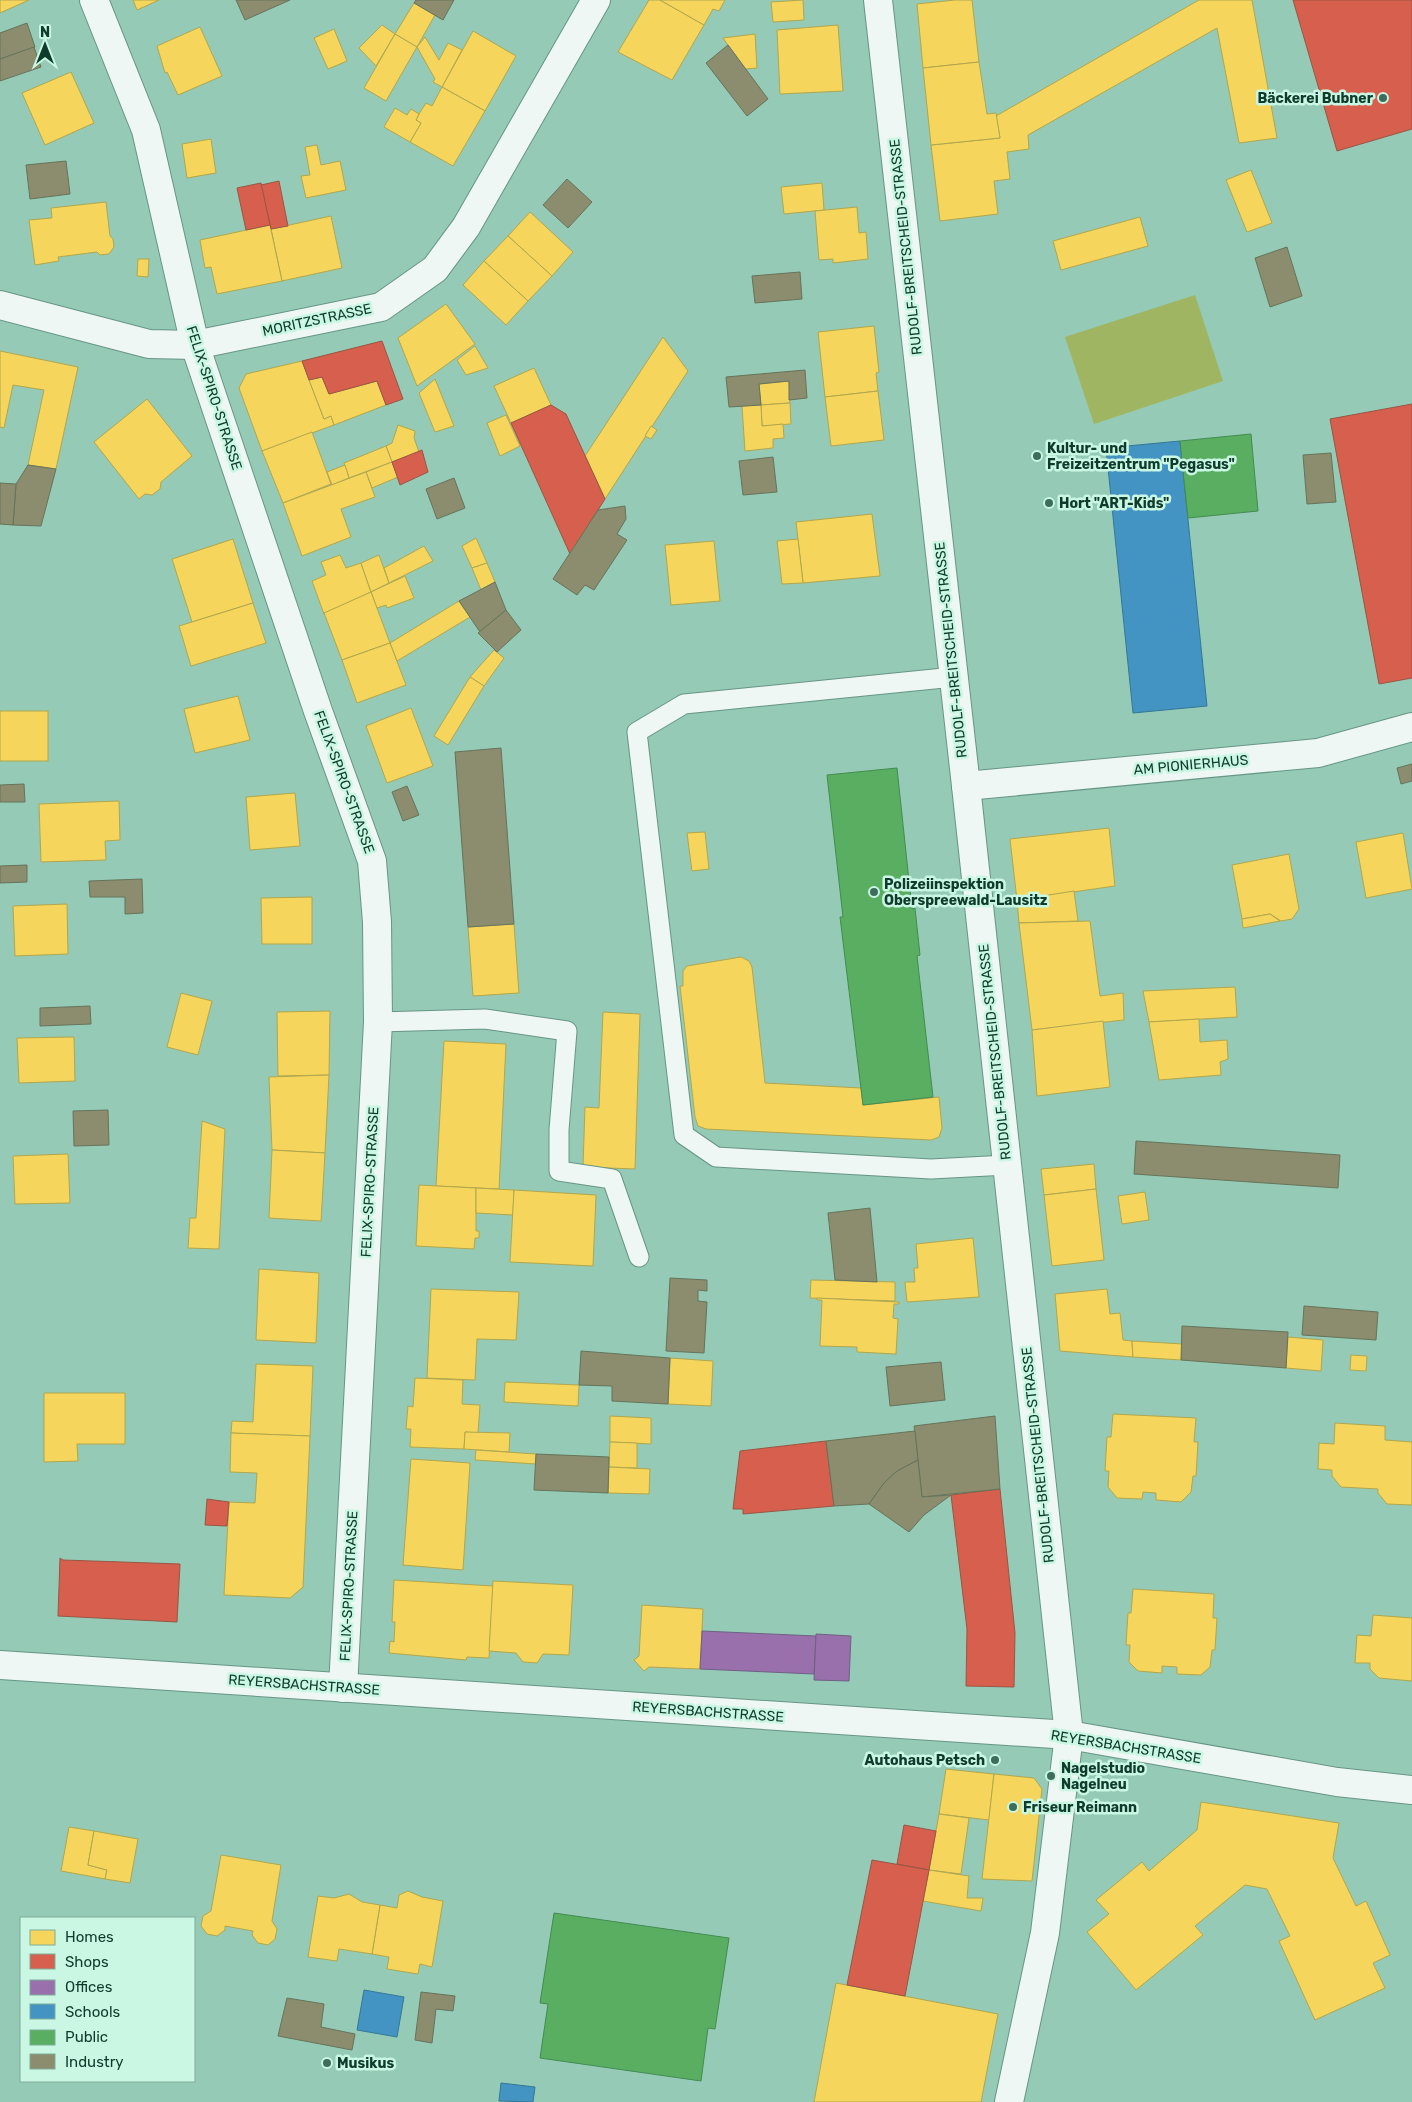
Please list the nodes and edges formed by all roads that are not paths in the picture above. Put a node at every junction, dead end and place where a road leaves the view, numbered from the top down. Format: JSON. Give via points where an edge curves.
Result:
{"nodes":[{"id":1,"x":94,"y":0,"type":"edge"},
{"id":2,"x":596,"y":0,"type":"edge"},
{"id":3,"x":878,"y":0,"type":"edge"},
{"id":4,"x":0,"y":305,"type":"edge"},
{"id":5,"x":195,"y":345,"type":"junction"},
{"id":6,"x":954,"y":677,"type":"junction"},
{"id":7,"x":1412,"y":727,"type":"edge"},
{"id":8,"x":966,"y":786,"type":"junction"},
{"id":9,"x":378,"y":1022,"type":"junction"},
{"id":10,"x":1007,"y":1165,"type":"junction"},
{"id":11,"x":639,"y":1257,"type":"dead end"},
{"id":12,"x":0,"y":1665,"type":"edge"},
{"id":13,"x":343,"y":1688,"type":"junction"},
{"id":14,"x":1069,"y":1735,"type":"junction"},
{"id":15,"x":1412,"y":1790,"type":"edge"},
{"id":16,"x":1009,"y":2102,"type":"edge"}],
"edges":[{"from":1,"to":5,"type":"street","name":"FELIX-SPIRO-STRASSE","via":[[146,130]]},
{"from":2,"to":5,"type":"street","name":"MORITZSTRASSE","via":[[466,226],[435,269],[381,307]]},
{"from":3,"to":6,"type":"street","name":"RUDOLF-BREITSCHEID-STRASSE"},
{"from":4,"to":5,"type":"street","name":"MORITZSTRASSE","via":[[149,344]]},
{"from":5,"to":9,"type":"street","name":"FELIX-SPIRO-STRASSE","via":[[315,702],[372,860],[377,922]]},
{"from":6,"to":8,"type":"street","name":"RUDOLF-BREITSCHEID-STRASSE"},
{"from":6,"to":10,"type":"lane","via":[[684,704],[637,732],[684,1135],[716,1157],[931,1170]]},
{"from":7,"to":8,"type":"street","name":"AM PIONIERHAUS","via":[[1318,753]]},
{"from":8,"to":10,"type":"street","name":"RUDOLF-BREITSCHEID-STRASSE"},
{"from":9,"to":11,"type":"lane","via":[[485,1018],[567,1032],[559,1171],[612,1179]]},
{"from":9,"to":13,"type":"street","name":"FELIX-SPIRO-STRASSE"},
{"from":10,"to":14,"type":"street","name":"RUDOLF-BREITSCHEID-STRASSE"},
{"from":12,"to":13,"type":"street","name":"REYERSBACHSTRASSE"},
{"from":13,"to":14,"type":"street","name":"REYERSBACHSTRASSE"},
{"from":14,"to":15,"type":"street","name":"REYERSBACHSTRASSE","via":[[1337,1782]]},
{"from":14,"to":16,"type":"street","name":"RUDOLF-BREITSCHEID-STRASSE","via":[[1045,1933]]}]}
